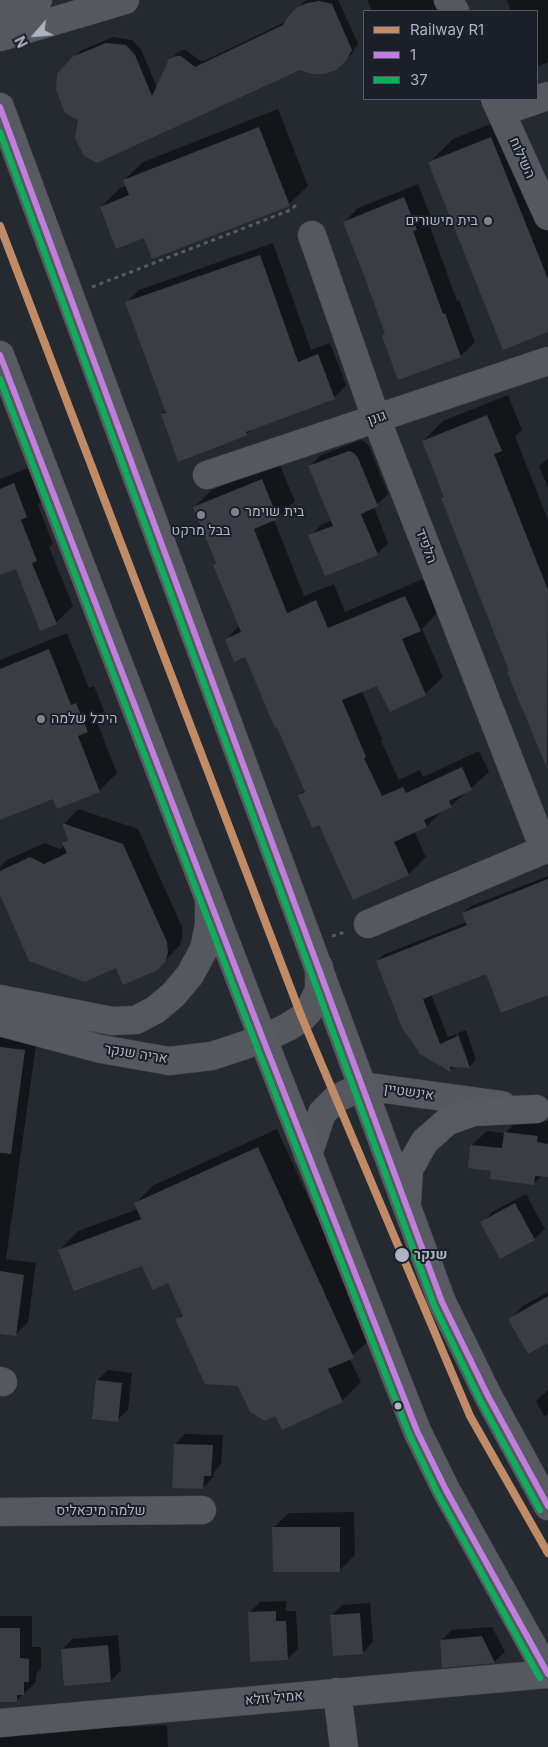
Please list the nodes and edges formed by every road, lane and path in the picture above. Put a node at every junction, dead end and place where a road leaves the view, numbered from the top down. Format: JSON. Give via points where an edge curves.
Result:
{"nodes":[{"id":1,"x":38,"y":0,"type":"edge"},
{"id":2,"x":125,"y":0,"type":"edge"},
{"id":3,"x":0,"y":11,"type":"edge"},
{"id":4,"x":0,"y":37,"type":"edge"},
{"id":5,"x":526,"y":100,"type":"edge"},
{"id":6,"x":498,"y":105,"type":"edge"},
{"id":7,"x":0,"y":107,"type":"edge"},
{"id":8,"x":298,"y":204,"type":"dead end"},
{"id":9,"x":548,"y":216,"type":"edge"},
{"id":10,"x":312,"y":235,"type":"dead end"},
{"id":11,"x":70,"y":295,"type":"junction"},
{"id":12,"x":0,"y":355,"type":"edge"},
{"id":13,"x":548,"y":361,"type":"edge"},
{"id":14,"x":376,"y":418,"type":"junction"},
{"id":15,"x":207,"y":475,"type":"dead end"},
{"id":16,"x":546,"y":849,"type":"edge"},
{"id":17,"x":209,"y":898,"type":"junction"},
{"id":18,"x":368,"y":924,"type":"joint"},
{"id":19,"x":314,"y":955,"type":"junction"},
{"id":20,"x":0,"y":999,"type":"edge"},
{"id":21,"x":0,"y":1022,"type":"edge"},
{"id":22,"x":263,"y":1039,"type":"junction"},
{"id":23,"x":362,"y":1086,"type":"junction"},
{"id":24,"x":542,"y":1110,"type":"edge"},
{"id":25,"x":308,"y":1155,"type":"junction"},
{"id":26,"x":407,"y":1208,"type":"junction"},
{"id":27,"x":548,"y":1506,"type":"edge"},
{"id":28,"x":202,"y":1510,"type":"dead end"},
{"id":29,"x":0,"y":1512,"type":"edge"},
{"id":30,"x":548,"y":1674,"type":"edge"},
{"id":31,"x":337,"y":1692,"type":"junction"},
{"id":32,"x":0,"y":1723,"type":"edge"},
{"id":33,"x":344,"y":1747,"type":"edge"}],
"edges":[{"from":1,"to":3,"type":"street"},
{"from":2,"to":4,"type":"street"},
{"from":5,"to":6,"type":"street"},
{"from":6,"to":9,"type":"street","name":"השילוח"},
{"from":7,"to":11,"type":"main road"},
{"from":8,"to":11,"type":"path","via":[[288,211]]},
{"from":10,"to":14,"type":"street","name":"הלפיד"},
{"from":11,"to":19,"type":"main road"},
{"from":12,"to":17,"type":"main road"},
{"from":13,"to":14,"type":"street","name":"גונן"},
{"from":14,"to":15,"type":"street","name":"גונן"},
{"from":14,"to":16,"type":"street","name":"הלפיד"},
{"from":16,"to":18,"type":"street"},
{"from":17,"to":20,"type":"street","name":"אריה שנקר","via":[[209,925],[204,949],[190,975],[167,1000],[136,1020],[112,1021]]},
{"from":17,"to":22,"type":"main road"},
{"from":18,"to":19,"type":"path"},
{"from":19,"to":22,"type":"street","name":"אריה שנקר","via":[[319,990],[310,1009],[288,1028]]},
{"from":19,"to":23,"type":"main road"},
{"from":21,"to":22,"type":"street","name":"אריה שנקר","via":[[101,1049],[169,1061],[212,1056]]},
{"from":22,"to":25,"type":"main road"},
{"from":23,"to":24,"type":"street","name":"אינשטיין"},
{"from":23,"to":25,"type":"street","via":[[336,1099],[322,1113]]},
{"from":23,"to":26,"type":"main road"},
{"from":24,"to":26,"type":"main road","via":[[473,1112],[448,1121],[425,1141],[409,1170]]},
{"from":25,"to":30,"type":"main road","via":[[417,1431]]},
{"from":26,"to":27,"type":"main road","via":[[442,1302],[488,1396]]},
{"from":28,"to":29,"type":"street","name":"שלמה מיכאליס"},
{"from":30,"to":31,"type":"street","name":"אמיל זולא"},
{"from":31,"to":32,"type":"street","name":"אמיל זולא"},
{"from":31,"to":33,"type":"street"}]}
